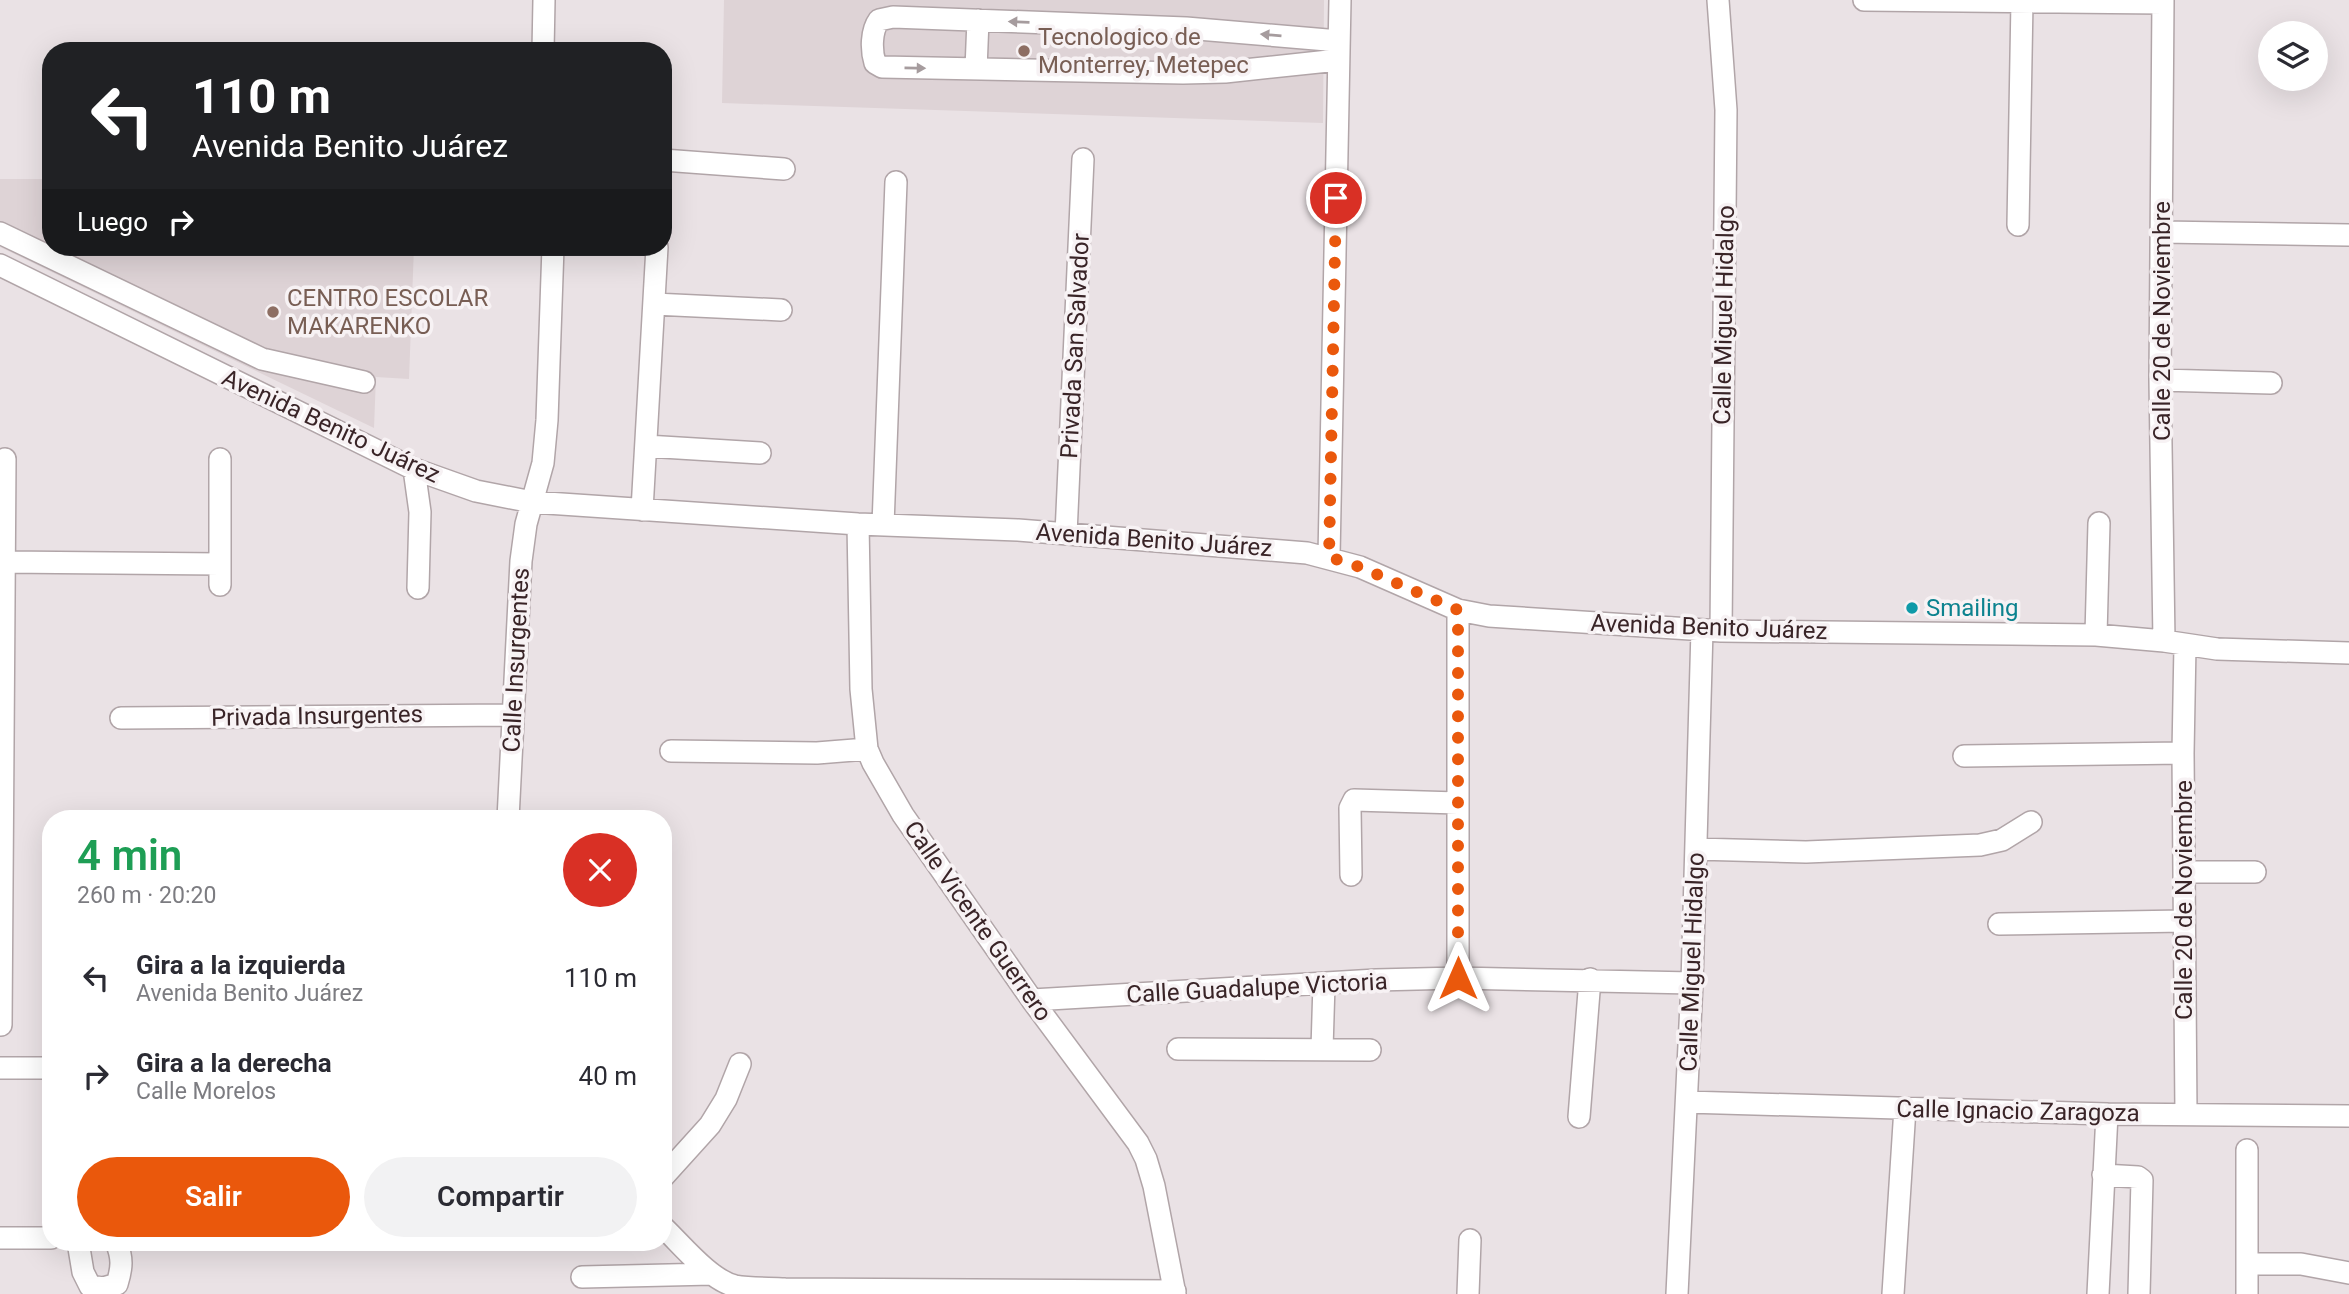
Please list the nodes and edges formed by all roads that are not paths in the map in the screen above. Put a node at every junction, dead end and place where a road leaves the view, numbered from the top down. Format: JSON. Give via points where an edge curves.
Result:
{"nodes":[{"id":1,"x":544,"y":0,"type":"edge"},
{"id":2,"x":1340,"y":0,"type":"edge"},
{"id":3,"x":1718,"y":0,"type":"edge"},
{"id":4,"x":1864,"y":0,"type":"edge"},
{"id":5,"x":2022,"y":1,"type":"edge"},
{"id":6,"x":2163,"y":2,"type":"edge"},
{"id":7,"x":978,"y":20,"type":"junction"},
{"id":8,"x":543,"y":42,"type":"edge"},
{"id":9,"x":1339,"y":50,"type":"junction"},
{"id":10,"x":976,"y":69,"type":"junction"},
{"id":11,"x":1083,"y":159,"type":"dead end"},
{"id":12,"x":672,"y":161,"type":"edge"},
{"id":13,"x":784,"y":169,"type":"dead end"},
{"id":14,"x":895,"y":182,"type":"dead end"},
{"id":15,"x":2018,"y":225,"type":"dead end"},
{"id":16,"x":2162,"y":232,"type":"junction"},
{"id":17,"x":0,"y":233,"type":"edge"},
{"id":18,"x":2349,"y":235,"type":"edge"},
{"id":19,"x":42,"y":253,"type":"edge"},
{"id":20,"x":48,"y":256,"type":"edge"},
{"id":21,"x":553,"y":256,"type":"edge"},
{"id":22,"x":657,"y":256,"type":"edge"},
{"id":23,"x":0,"y":265,"type":"edge"},
{"id":24,"x":654,"y":303,"type":"junction"},
{"id":25,"x":781,"y":310,"type":"dead end"},
{"id":26,"x":262,"y":359,"type":"junction"},
{"id":27,"x":2160,"y":380,"type":"junction"},
{"id":28,"x":364,"y":382,"type":"dead end"},
{"id":29,"x":2271,"y":383,"type":"dead end"},
{"id":30,"x":249,"y":388,"type":"junction"},
{"id":31,"x":646,"y":446,"type":"junction"},
{"id":32,"x":760,"y":453,"type":"dead end"},
{"id":33,"x":5,"y":459,"type":"dead end"},
{"id":34,"x":220,"y":459,"type":"dead end"},
{"id":35,"x":414,"y":469,"type":"junction"},
{"id":36,"x":532,"y":502,"type":"junction"},
{"id":37,"x":642,"y":510,"type":"junction"},
{"id":38,"x":2099,"y":523,"type":"dead end"},
{"id":39,"x":858,"y":524,"type":"junction"},
{"id":40,"x":883,"y":525,"type":"junction"},
{"id":41,"x":1066,"y":534,"type":"junction"},
{"id":42,"x":1329,"y":557,"type":"junction"},
{"id":43,"x":5,"y":562,"type":"junction"},
{"id":44,"x":418,"y":588,"type":"dead end"},
{"id":45,"x":1458,"y":610,"type":"junction"},
{"id":46,"x":2,"y":629,"type":"edge"},
{"id":47,"x":1712,"y":630,"type":"junction"},
{"id":48,"x":2096,"y":635,"type":"junction"},
{"id":49,"x":2174,"y":643,"type":"junction"},
{"id":50,"x":2,"y":653,"type":"edge"},
{"id":51,"x":2349,"y":653,"type":"edge"},
{"id":52,"x":513,"y":715,"type":"junction"},
{"id":53,"x":121,"y":718,"type":"dead end"},
{"id":54,"x":867,"y":749,"type":"junction"},
{"id":55,"x":671,"y":751,"type":"dead end"},
{"id":56,"x":2183,"y":753,"type":"junction"},
{"id":57,"x":1964,"y":756,"type":"dead end"},
{"id":58,"x":1458,"y":803,"type":"junction"},
{"id":59,"x":508,"y":810,"type":"edge"},
{"id":60,"x":2031,"y":822,"type":"dead end"},
{"id":61,"x":1696,"y":849,"type":"junction"},
{"id":62,"x":2184,"y":872,"type":"junction"},
{"id":63,"x":2255,"y":872,"type":"dead end"},
{"id":64,"x":1351,"y":875,"type":"dead end"},
{"id":65,"x":2184,"y":921,"type":"junction"},
{"id":66,"x":1999,"y":924,"type":"dead end"},
{"id":67,"x":1458,"y":978,"type":"junction"},
{"id":68,"x":1590,"y":979,"type":"junction"},
{"id":69,"x":1692,"y":983,"type":"junction"},
{"id":70,"x":1324,"y":984,"type":"junction"},
{"id":71,"x":1032,"y":1000,"type":"junction"},
{"id":72,"x":1,"y":1025,"type":"edge"},
{"id":73,"x":1178,"y":1049,"type":"dead end"},
{"id":74,"x":1322,"y":1049,"type":"junction"},
{"id":75,"x":1370,"y":1049,"type":"dead end"},
{"id":76,"x":740,"y":1065,"type":"dead end"},
{"id":77,"x":0,"y":1068,"type":"edge"},
{"id":78,"x":42,"y":1068,"type":"edge"},
{"id":79,"x":1687,"y":1102,"type":"junction"},
{"id":80,"x":1905,"y":1108,"type":"junction"},
{"id":81,"x":2108,"y":1114,"type":"junction"},
{"id":82,"x":2186,"y":1114,"type":"junction"},
{"id":83,"x":2349,"y":1116,"type":"edge"},
{"id":84,"x":1579,"y":1117,"type":"dead end"},
{"id":85,"x":2247,"y":1150,"type":"dead end"},
{"id":86,"x":672,"y":1167,"type":"edge"},
{"id":87,"x":2103,"y":1175,"type":"junction"},
{"id":88,"x":672,"y":1236,"type":"edge"},
{"id":89,"x":0,"y":1238,"type":"edge"},
{"id":90,"x":42,"y":1238,"type":"edge"},
{"id":91,"x":1470,"y":1240,"type":"dead end"},
{"id":92,"x":80,"y":1251,"type":"edge"},
{"id":93,"x":120,"y":1251,"type":"edge"},
{"id":94,"x":2247,"y":1264,"type":"junction"},
{"id":95,"x":2349,"y":1273,"type":"edge"},
{"id":96,"x":712,"y":1274,"type":"junction"},
{"id":97,"x":582,"y":1277,"type":"dead end"},
{"id":98,"x":736,"y":1290,"type":"edge"},
{"id":99,"x":784,"y":1292,"type":"edge"},
{"id":100,"x":960,"y":1292,"type":"edge"},
{"id":101,"x":1175,"y":1292,"type":"edge"},
{"id":102,"x":1468,"y":1294,"type":"edge"},
{"id":103,"x":1677,"y":1294,"type":"edge"},
{"id":104,"x":1893,"y":1294,"type":"edge"},
{"id":105,"x":2098,"y":1294,"type":"edge"},
{"id":106,"x":2139,"y":1294,"type":"edge"},
{"id":107,"x":2247,"y":1294,"type":"edge"}],
"edges":[{"from":1,"to":8,"type":"street"},
{"from":2,"to":9,"type":"street"},
{"from":3,"to":47,"type":"street","name":"Calle Miguel Hidalgo","via":[[1726,110]]},
{"from":4,"to":5,"type":"street"},
{"from":5,"to":6,"type":"street"},
{"from":5,"to":15,"type":"street"},
{"from":6,"to":16,"type":"street","name":"Calle 20 de Noviembre"},
{"from":9,"to":7,"type":"street","one_way":true,"via":[[1186,28]]},
{"from":7,"to":10,"type":"street"},
{"from":7,"to":10,"type":"street","one_way":true,"via":[[879,20],[873,52],[875,63],[882,67]]},
{"from":9,"to":10,"type":"street","via":[[1224,72]]},
{"from":9,"to":42,"type":"street"},
{"from":11,"to":41,"type":"street","name":"Privada San Salvador"},
{"from":12,"to":13,"type":"street"},
{"from":14,"to":40,"type":"street"},
{"from":16,"to":18,"type":"street"},
{"from":16,"to":27,"type":"street","name":"Calle 20 de Noviembre"},
{"from":17,"to":19,"type":"street"},
{"from":20,"to":26,"type":"street"},
{"from":21,"to":36,"type":"street","via":[[547,420],[543,463]]},
{"from":22,"to":24,"type":"street"},
{"from":23,"to":30,"type":"street","name":"Avenida Benito Juárez"},
{"from":24,"to":25,"type":"street"},
{"from":24,"to":31,"type":"street"},
{"from":26,"to":28,"type":"street"},
{"from":26,"to":30,"type":"street"},
{"from":27,"to":29,"type":"street"},
{"from":27,"to":49,"type":"street","name":"Calle 20 de Noviembre"},
{"from":30,"to":35,"type":"street","name":"Avenida Benito Juárez"},
{"from":31,"to":32,"type":"street"},
{"from":31,"to":37,"type":"street"},
{"from":33,"to":43,"type":"street"},
{"from":34,"to":43,"type":"street","via":[[220,574]]},
{"from":35,"to":36,"type":"street","name":"Avenida Benito Juárez","via":[[476,491]]},
{"from":35,"to":44,"type":"street","via":[[421,512]]},
{"from":36,"to":37,"type":"street","name":"Avenida Benito Juárez"},
{"from":36,"to":52,"type":"street","name":"Calle Insurgentes","via":[[522,551]]},
{"from":37,"to":39,"type":"street","name":"Avenida Benito Juárez"},
{"from":38,"to":48,"type":"street"},
{"from":39,"to":40,"type":"street","name":"Avenida Benito Juárez"},
{"from":39,"to":54,"type":"street","name":"Calle Vicente Guerrero","via":[[861,689]]},
{"from":40,"to":41,"type":"street","name":"Avenida Benito Juárez"},
{"from":41,"to":42,"type":"street","name":"Avenida Benito Juárez"},
{"from":42,"to":45,"type":"street","name":"Avenida Benito Juárez"},
{"from":43,"to":46,"type":"street"},
{"from":45,"to":47,"type":"street","name":"Avenida Benito Juárez","via":[[1489,616]]},
{"from":45,"to":58,"type":"street"},
{"from":46,"to":50,"type":"street"},
{"from":47,"to":48,"type":"street","name":"Avenida Benito Juárez"},
{"from":47,"to":61,"type":"street","name":"Calle Miguel Hidalgo"},
{"from":48,"to":49,"type":"street","name":"Avenida Benito Juárez"},
{"from":49,"to":51,"type":"street","name":"Avenida Benito Juárez"},
{"from":49,"to":56,"type":"street","name":"Calle 20 de Noviembre"},
{"from":50,"to":72,"type":"street"},
{"from":52,"to":53,"type":"street","name":"Privada Insurgentes"},
{"from":52,"to":59,"type":"street","name":"Calle Insurgentes"},
{"from":54,"to":55,"type":"street"},
{"from":54,"to":71,"type":"street","name":"Calle Vicente Guerrero","via":[[903,815]]},
{"from":56,"to":57,"type":"street"},
{"from":56,"to":62,"type":"street","name":"Calle 20 de Noviembre"},
{"from":58,"to":64,"type":"street","via":[[1354,800],[1350,808]]},
{"from":58,"to":67,"type":"street"},
{"from":60,"to":61,"type":"street","via":[[2002,840],[1980,845],[1806,852]]},
{"from":61,"to":69,"type":"street","name":"Calle Miguel Hidalgo"},
{"from":62,"to":63,"type":"street"},
{"from":62,"to":65,"type":"street","name":"Calle 20 de Noviembre"},
{"from":65,"to":66,"type":"street"},
{"from":65,"to":82,"type":"street","name":"Calle 20 de Noviembre"},
{"from":67,"to":68,"type":"street","name":"Calle Guadalupe Victoria"},
{"from":67,"to":70,"type":"street","name":"Calle Guadalupe Victoria"},
{"from":68,"to":69,"type":"street","name":"Calle Guadalupe Victoria"},
{"from":68,"to":84,"type":"street"},
{"from":69,"to":79,"type":"street","name":"Calle Miguel Hidalgo"},
{"from":70,"to":71,"type":"street","name":"Calle Guadalupe Victoria"},
{"from":70,"to":74,"type":"street"},
{"from":71,"to":101,"type":"street","name":"Calle Vicente Guerrero","via":[[1121,1117],[1146,1159]]},
{"from":73,"to":74,"type":"street"},
{"from":74,"to":75,"type":"street"},
{"from":76,"to":86,"type":"street","via":[[715,1118]]},
{"from":77,"to":78,"type":"street"},
{"from":79,"to":80,"type":"street","name":"Calle Ignacio Zaragoza"},
{"from":79,"to":103,"type":"street","name":"Calle Miguel Hidalgo"},
{"from":80,"to":81,"type":"street","name":"Calle Ignacio Zaragoza"},
{"from":80,"to":104,"type":"street"},
{"from":81,"to":82,"type":"street","name":"Calle Ignacio Zaragoza"},
{"from":81,"to":87,"type":"street"},
{"from":82,"to":83,"type":"street","name":"Calle Ignacio Zaragoza"},
{"from":85,"to":94,"type":"street"},
{"from":87,"to":105,"type":"street"},
{"from":87,"to":106,"type":"street","via":[[2142,1180]]},
{"from":88,"to":96,"type":"street"},
{"from":89,"to":90,"type":"street"},
{"from":91,"to":102,"type":"street"},
{"from":92,"to":93,"type":"street","via":[[90,1286],[103,1288],[117,1284],[122,1269]]},
{"from":94,"to":95,"type":"street","via":[[2301,1264]]},
{"from":94,"to":107,"type":"street"},
{"from":96,"to":97,"type":"street"},
{"from":96,"to":98,"type":"street"},
{"from":98,"to":99,"type":"street"},
{"from":99,"to":100,"type":"street"},
{"from":100,"to":101,"type":"street"}]}
